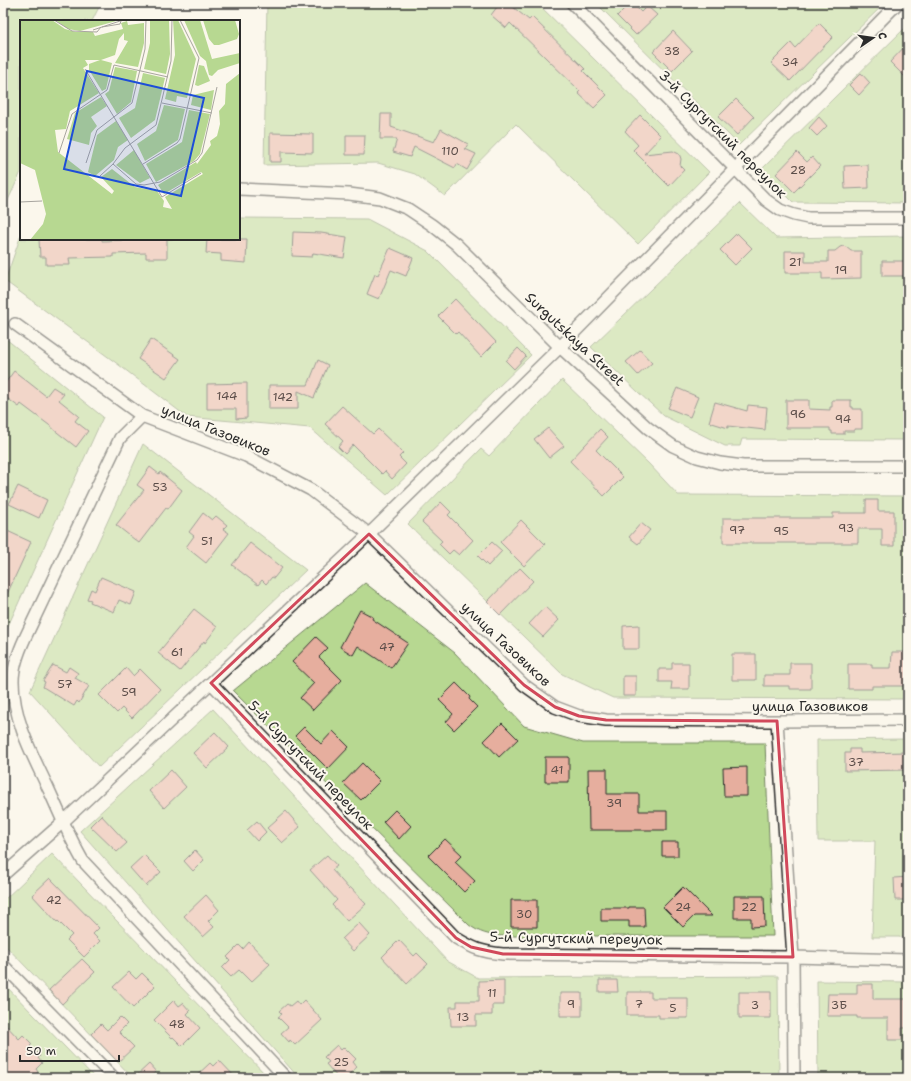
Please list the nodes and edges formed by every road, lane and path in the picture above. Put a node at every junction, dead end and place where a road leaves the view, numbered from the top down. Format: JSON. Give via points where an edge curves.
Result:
{"nodes":[{"id":1,"x":572,"y":3,"type":"edge"},
{"id":2,"x":898,"y":3,"type":"edge"},
{"id":3,"x":734,"y":169,"type":"junction"},
{"id":4,"x":240,"y":189,"type":"edge"},
{"id":5,"x":908,"y":218,"type":"edge"},
{"id":6,"x":15,"y":324,"type":"dead end"},
{"id":7,"x":560,"y":347,"type":"junction"},
{"id":8,"x":142,"y":416,"type":"junction"},
{"id":9,"x":908,"y":466,"type":"edge"},
{"id":10,"x":369,"y":534,"type":"junction"},
{"id":11,"x":211,"y":683,"type":"junction"},
{"id":12,"x":908,"y":720,"type":"edge"},
{"id":13,"x":777,"y":721,"type":"junction"},
{"id":14,"x":63,"y":822,"type":"junction"},
{"id":15,"x":3,"y":875,"type":"edge"},
{"id":16,"x":793,"y":957,"type":"junction"},
{"id":17,"x":908,"y":960,"type":"edge"},
{"id":18,"x":3,"y":965,"type":"edge"},
{"id":19,"x":114,"y":1078,"type":"edge"},
{"id":20,"x":286,"y":1078,"type":"edge"},
{"id":21,"x":794,"y":1078,"type":"edge"}],
"edges":[{"from":1,"to":3,"type":"street","name":"3-й Сургутский переулок"},
{"from":2,"to":3,"type":"street"},
{"from":3,"to":5,"type":"street","name":"3-й Сургутский переулок","via":[[766,200],[780,210],[794,215],[808,218]]},
{"from":3,"to":7,"type":"street"},
{"from":4,"to":7,"type":"street","name":"Surgutskaya Street","via":[[349,194],[380,198],[408,209],[432,224],[456,244]]},
{"from":6,"to":8,"type":"street","name":"улица Газовиков"},
{"from":7,"to":9,"type":"street","name":"Surgutskaya Street","via":[[648,428],[673,446],[697,457],[743,466]]},
{"from":7,"to":10,"type":"street"},
{"from":8,"to":10,"type":"street","name":"улица Газовиков","via":[[246,456],[311,490]]},
{"from":8,"to":14,"type":"street","name":"улица Газовиков","via":[[120,438],[17,657],[13,681],[16,708],[23,734]]},
{"from":10,"to":11,"type":"street"},
{"from":10,"to":13,"type":"street","name":"улица Газовиков","via":[[524,685],[555,707],[579,716],[606,720]]},
{"from":11,"to":14,"type":"street"},
{"from":11,"to":16,"type":"street","name":"5-й Сургутский переулок","via":[[456,938],[470,947],[503,954]]},
{"from":12,"to":13,"type":"street","name":"улица Газовиков"},
{"from":13,"to":16,"type":"street"},
{"from":14,"to":15,"type":"street"},
{"from":14,"to":20,"type":"street","via":[[83,861]]},
{"from":16,"to":17,"type":"street","name":"5-й Сургутский переулок"},
{"from":16,"to":21,"type":"street"},
{"from":18,"to":19,"type":"street"}]}
